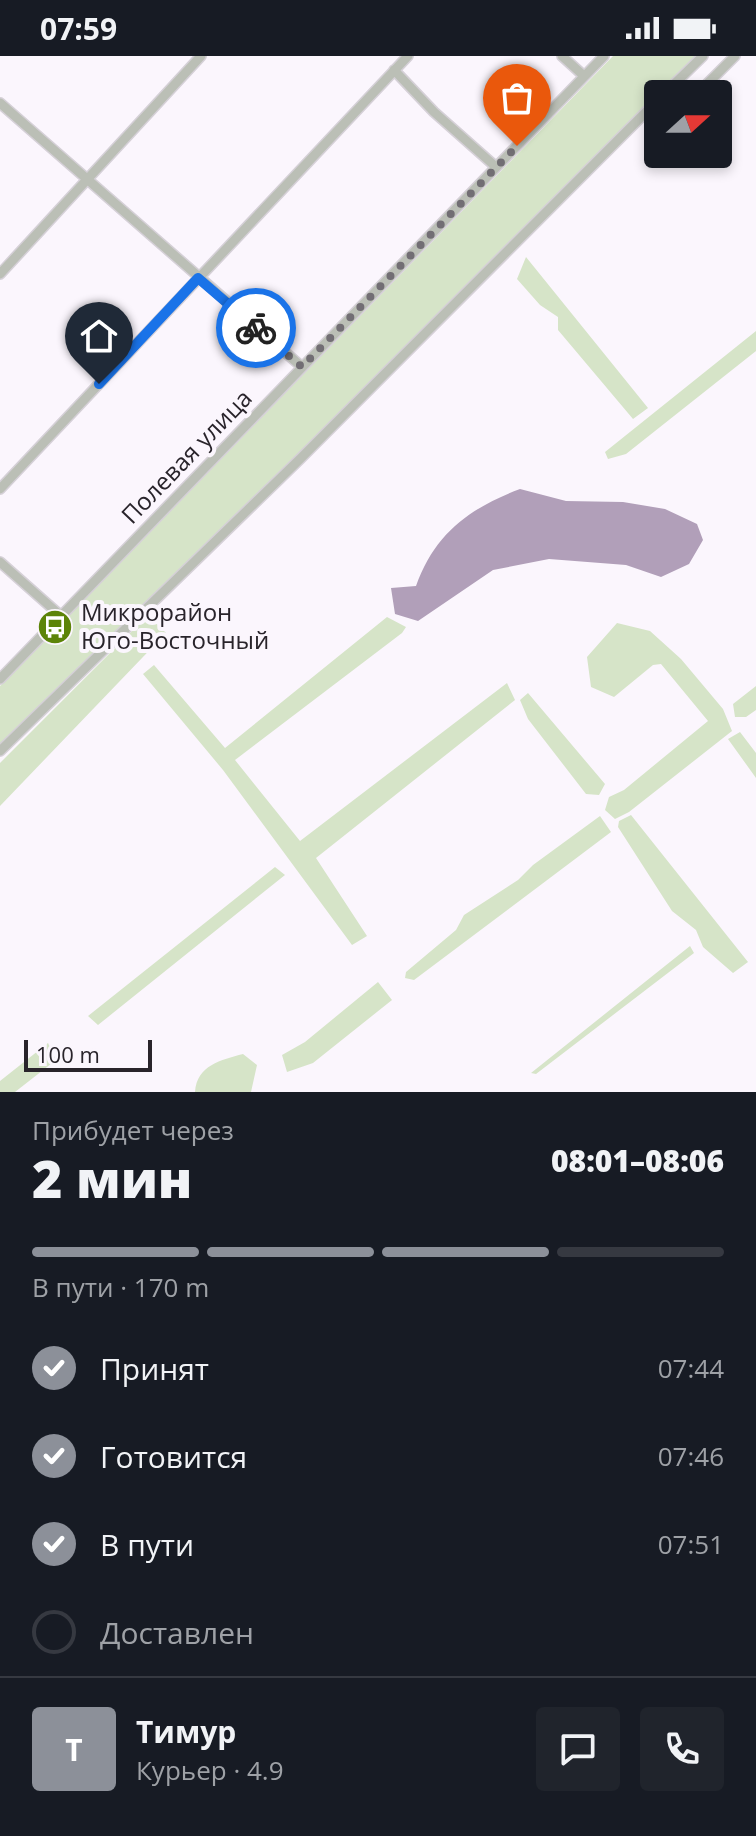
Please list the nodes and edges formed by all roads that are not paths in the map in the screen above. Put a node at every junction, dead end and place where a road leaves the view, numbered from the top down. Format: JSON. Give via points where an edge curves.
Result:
{"nodes":[{"id":1,"x":201,"y":56,"type":"edge"},
{"id":2,"x":408,"y":56,"type":"edge"},
{"id":3,"x":562,"y":56,"type":"edge"},
{"id":4,"x":604,"y":56,"type":"edge"},
{"id":5,"x":703,"y":56,"type":"edge"},
{"id":6,"x":735,"y":56,"type":"edge"},
{"id":7,"x":394,"y":70,"type":"junction"},
{"id":8,"x":584,"y":76,"type":"junction"},
{"id":9,"x":678,"y":80,"type":"edge"},
{"id":10,"x":711,"y":80,"type":"edge"},
{"id":11,"x":0,"y":103,"type":"edge"},
{"id":12,"x":644,"y":114,"type":"edge"},
{"id":13,"x":496,"y":167,"type":"junction"},
{"id":14,"x":88,"y":181,"type":"junction"},
{"id":15,"x":0,"y":274,"type":"edge"},
{"id":16,"x":198,"y":278,"type":"junction"},
{"id":17,"x":302,"y":367,"type":"junction"},
{"id":18,"x":0,"y":489,"type":"edge"},
{"id":19,"x":0,"y":562,"type":"edge"},
{"id":20,"x":61,"y":616,"type":"junction"},
{"id":21,"x":0,"y":679,"type":"edge"},
{"id":22,"x":0,"y":751,"type":"edge"}],
"edges":[{"from":1,"to":14,"type":"street"},
{"from":2,"to":7,"type":"street"},
{"from":3,"to":8,"type":"street"},
{"from":4,"to":8,"type":"street","name":"Полевая улица"},
{"from":5,"to":9,"type":"street"},
{"from":6,"to":10,"type":"street"},
{"from":7,"to":13,"type":"street"},
{"from":7,"to":16,"type":"street"},
{"from":8,"to":13,"type":"street","name":"Полевая улица"},
{"from":11,"to":14,"type":"street"},
{"from":12,"to":22,"type":"street"},
{"from":13,"to":17,"type":"street","name":"Полевая улица"},
{"from":14,"to":15,"type":"street"},
{"from":14,"to":16,"type":"street"},
{"from":16,"to":17,"type":"street"},
{"from":16,"to":18,"type":"street"},
{"from":17,"to":20,"type":"street","name":"Полевая улица"},
{"from":19,"to":20,"type":"street"},
{"from":20,"to":21,"type":"street","name":"Полевая улица"}]}
